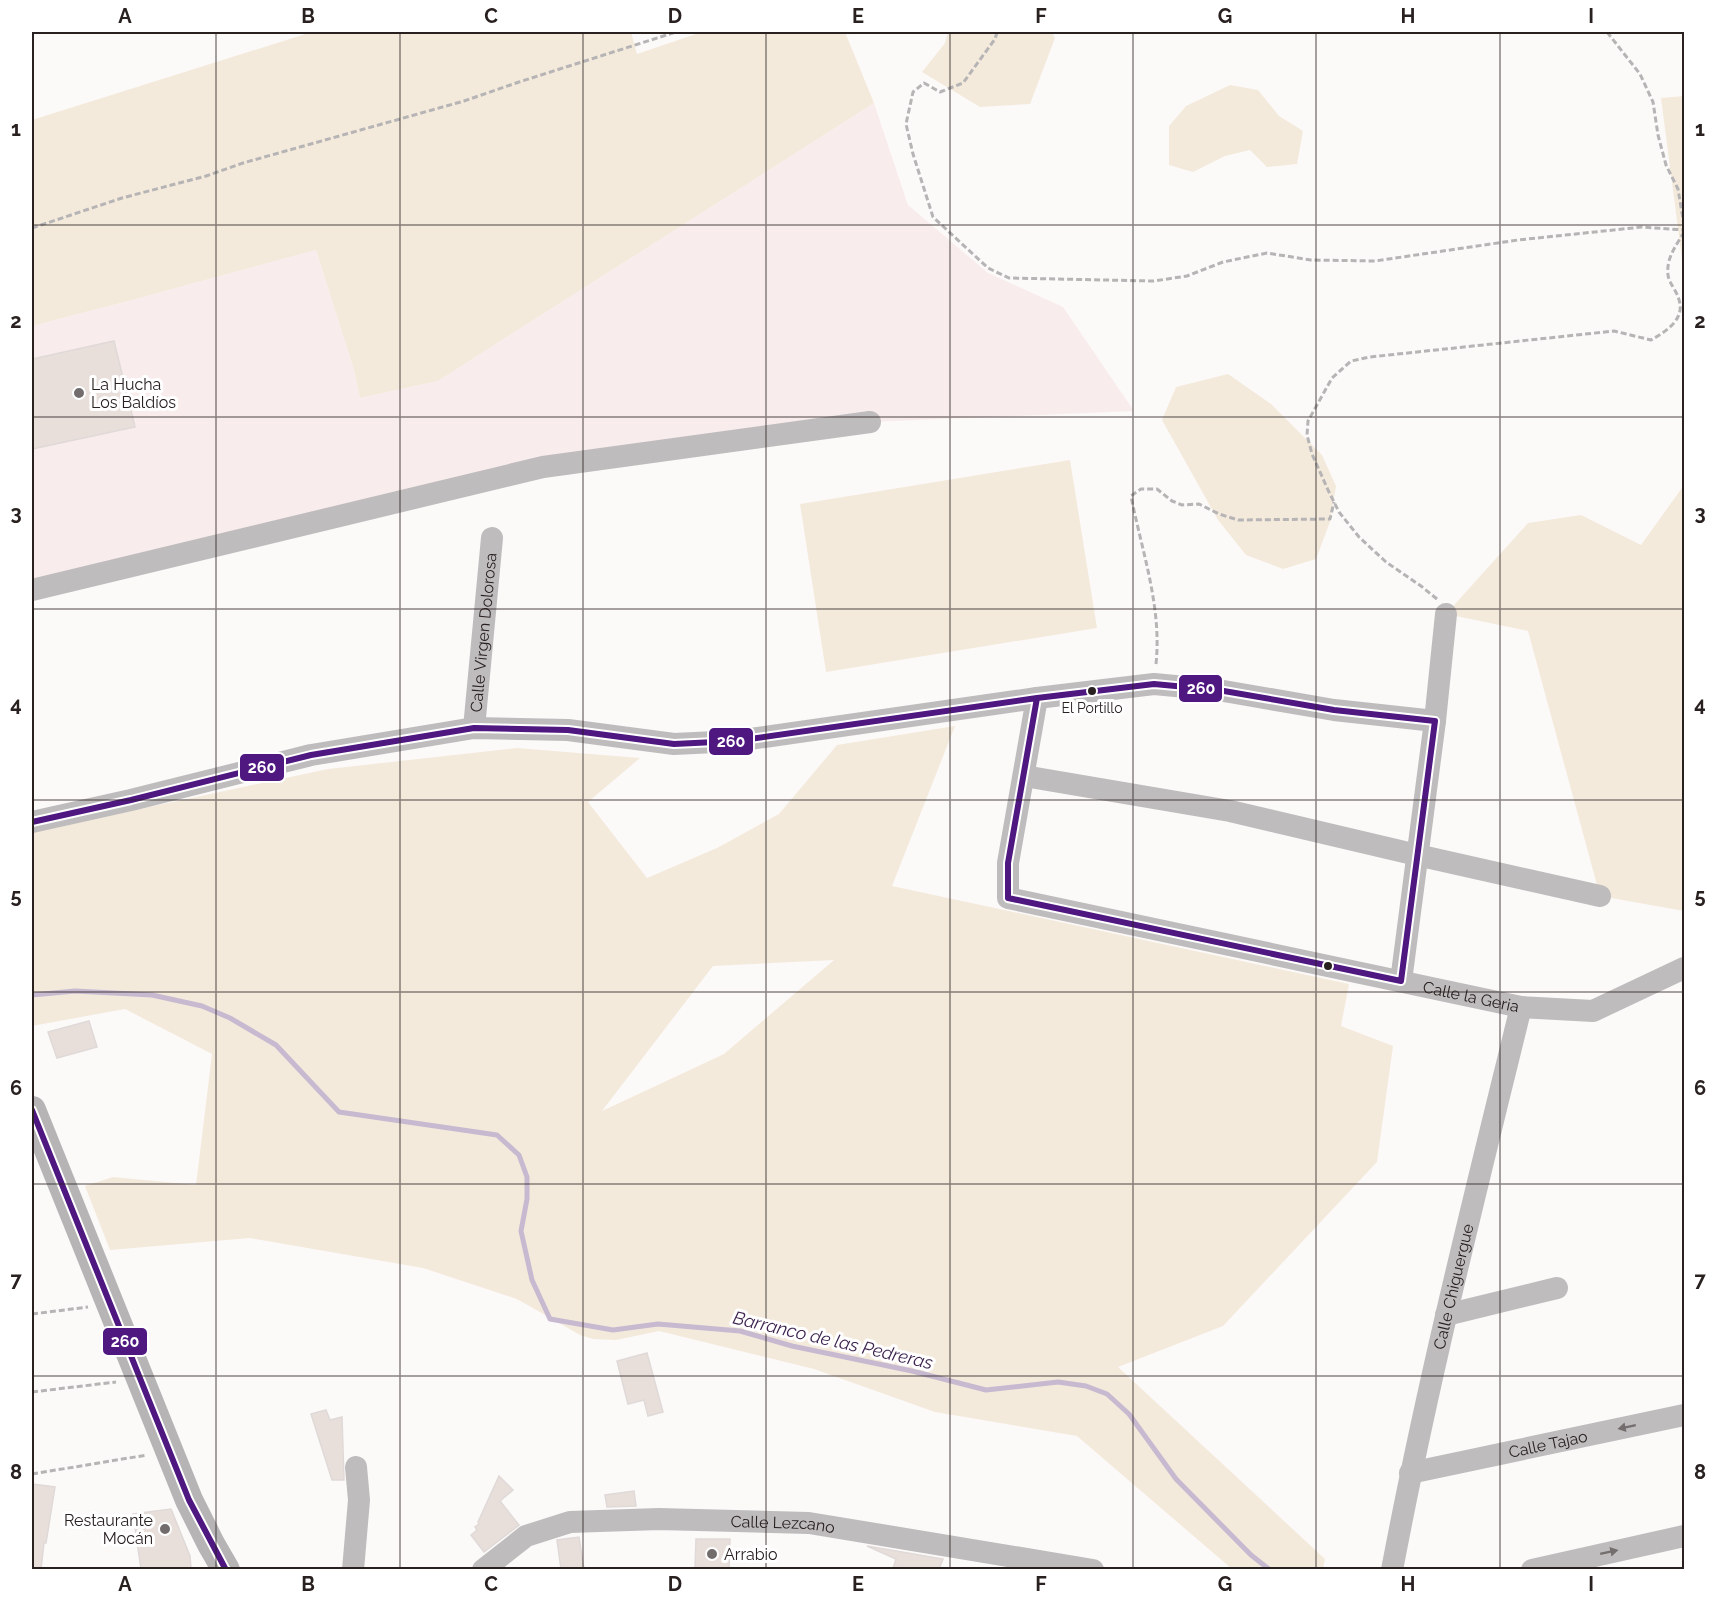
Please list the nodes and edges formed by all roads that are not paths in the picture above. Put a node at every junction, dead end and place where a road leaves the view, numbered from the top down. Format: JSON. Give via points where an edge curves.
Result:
{"nodes":[{"id":1,"x":870,"y":422,"type":"dead end"},
{"id":2,"x":492,"y":538,"type":"dead end"},
{"id":3,"x":32,"y":590,"type":"edge"},
{"id":4,"x":1446,"y":614,"type":"road end"},
{"id":5,"x":1037,"y":698,"type":"junction"},
{"id":6,"x":1436,"y":721,"type":"junction"},
{"id":7,"x":474,"y":728,"type":"junction"},
{"id":8,"x":1024,"y":776,"type":"junction"},
{"id":9,"x":32,"y":822,"type":"edge"},
{"id":10,"x":1417,"y":855,"type":"junction"},
{"id":11,"x":1600,"y":896,"type":"dead end"},
{"id":12,"x":1684,"y":968,"type":"edge"},
{"id":13,"x":1401,"y":981,"type":"junction"},
{"id":14,"x":1521,"y":1006,"type":"junction"},
{"id":15,"x":32,"y":1110,"type":"edge"},
{"id":16,"x":1557,"y":1288,"type":"dead end"},
{"id":17,"x":1446,"y":1315,"type":"junction"},
{"id":18,"x":1684,"y":1415,"type":"edge"},
{"id":19,"x":357,"y":1467,"type":"dead end"},
{"id":20,"x":1410,"y":1473,"type":"junction"},
{"id":21,"x":1684,"y":1536,"type":"edge"},
{"id":22,"x":226,"y":1569,"type":"edge"},
{"id":23,"x":353,"y":1569,"type":"edge"},
{"id":24,"x":483,"y":1569,"type":"edge"},
{"id":25,"x":1092,"y":1569,"type":"edge"},
{"id":26,"x":1392,"y":1569,"type":"edge"},
{"id":27,"x":1532,"y":1569,"type":"edge"}],
"edges":[{"from":1,"to":3,"type":"street","via":[[543,467]]},
{"from":2,"to":7,"type":"street","name":"Calle Virgen Dolorosa"},
{"from":4,"to":6,"type":"street"},
{"from":5,"to":6,"type":"street","via":[[1154,684]]},
{"from":5,"to":7,"type":"street","via":[[736,741],[674,744],[568,730]]},
{"from":5,"to":8,"type":"street"},
{"from":6,"to":10,"type":"street"},
{"from":7,"to":9,"type":"street","via":[[311,755]]},
{"from":8,"to":10,"type":"street","via":[[1230,811]]},
{"from":8,"to":13,"type":"street","name":"Calle la Geria","via":[[1008,863],[1008,898]]},
{"from":10,"to":11,"type":"street"},
{"from":10,"to":13,"type":"street"},
{"from":12,"to":14,"type":"street","name":"Calle la Geria","via":[[1593,1011]]},
{"from":13,"to":14,"type":"street","name":"Calle la Geria"},
{"from":14,"to":17,"type":"street","name":"Calle Chiguergue"},
{"from":15,"to":22,"type":"main road","via":[[194,1509]]},
{"from":16,"to":17,"type":"street"},
{"from":17,"to":20,"type":"street","name":"Calle Chiguergue"},
{"from":18,"to":20,"type":"street","name":"Calle Tajao","one_way":true},
{"from":19,"to":23,"type":"street","via":[[359,1500]]},
{"from":20,"to":26,"type":"street","name":"Calle Chiguergue"},
{"from":27,"to":21,"type":"street","one_way":true},
{"from":24,"to":25,"type":"street","name":"Calle Lezcano","via":[[526,1536],[570,1522],[659,1518],[809,1523]]}]}
